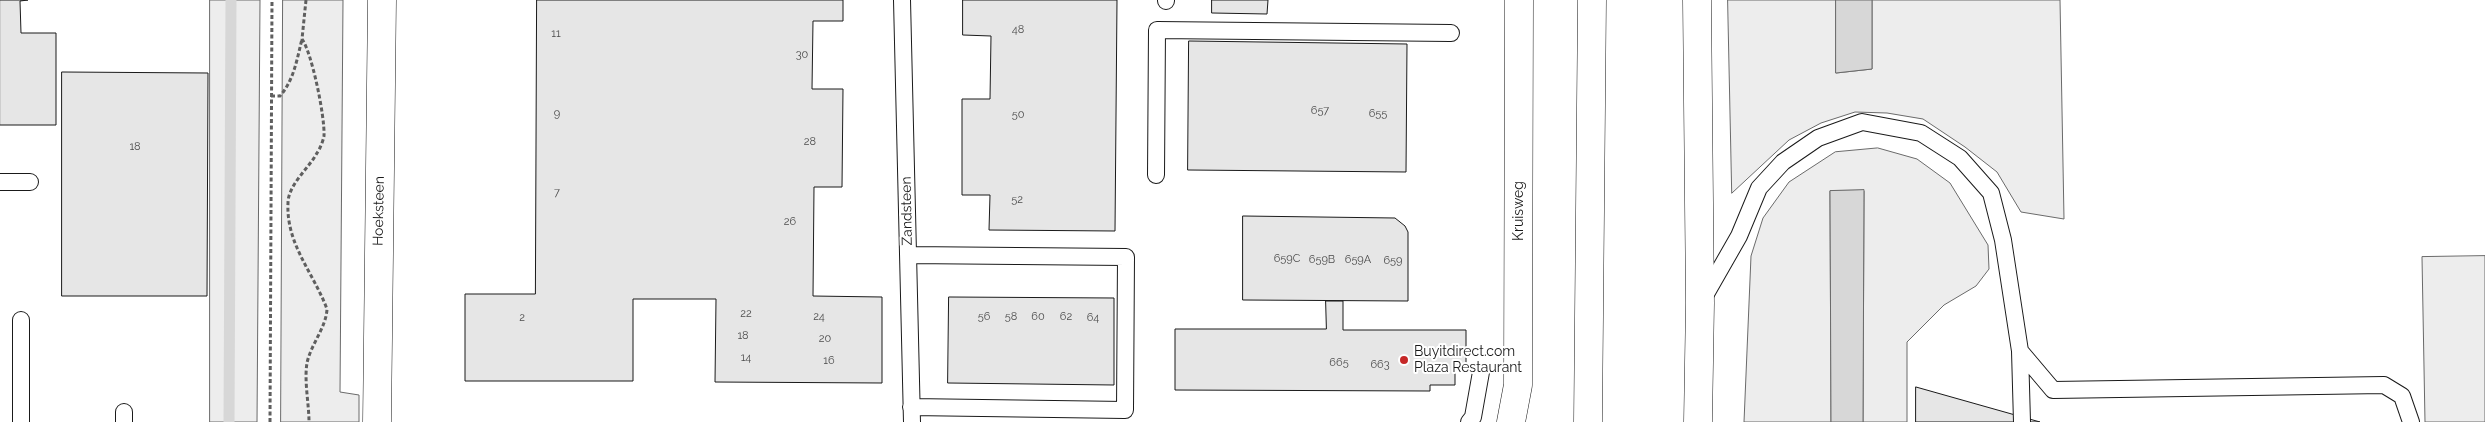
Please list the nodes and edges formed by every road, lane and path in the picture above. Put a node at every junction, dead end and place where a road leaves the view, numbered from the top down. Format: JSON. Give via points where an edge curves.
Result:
{"nodes":[{"id":1,"x":272,"y":0,"type":"edge"},
{"id":2,"x":306,"y":0,"type":"edge"},
{"id":3,"x":382,"y":0,"type":"edge"},
{"id":4,"x":902,"y":0,"type":"edge"},
{"id":5,"x":1519,"y":0,"type":"edge"},
{"id":6,"x":1592,"y":0,"type":"edge"},
{"id":7,"x":1697,"y":0,"type":"edge"},
{"id":8,"x":1451,"y":33,"type":"dead end"},
{"id":9,"x":302,"y":39,"type":"junction"},
{"id":10,"x":271,"y":96,"type":"junction"},
{"id":11,"x":1156,"y":175,"type":"dead end"},
{"id":12,"x":0,"y":182,"type":"edge"},
{"id":13,"x":30,"y":182,"type":"dead end"},
{"id":14,"x":908,"y":255,"type":"junction"},
{"id":15,"x":1700,"y":303,"type":"junction"},
{"id":16,"x":21,"y":320,"type":"dead end"},
{"id":17,"x":2020,"y":351,"type":"junction"},
{"id":18,"x":1481,"y":372,"type":"dead end"},
{"id":19,"x":912,"y":415,"type":"edge"},
{"id":20,"x":21,"y":422,"type":"edge"},
{"id":21,"x":270,"y":422,"type":"edge"},
{"id":22,"x":309,"y":422,"type":"edge"},
{"id":23,"x":377,"y":422,"type":"edge"},
{"id":24,"x":1469,"y":422,"type":"edge"},
{"id":25,"x":1511,"y":422,"type":"edge"},
{"id":26,"x":1588,"y":422,"type":"edge"},
{"id":27,"x":1698,"y":422,"type":"edge"},
{"id":28,"x":2022,"y":422,"type":"edge"},
{"id":29,"x":2410,"y":422,"type":"edge"}],
"edges":[{"from":1,"to":10,"type":"path"},
{"from":2,"to":9,"type":"path"},
{"from":3,"to":23,"type":"main road","name":"Hoeksteen"},
{"from":4,"to":14,"type":"lane","name":"Zandsteen"},
{"from":5,"to":25,"type":"main road","name":"Kruisweg","via":[[1518,385]]},
{"from":6,"to":26,"type":"main road"},
{"from":7,"to":15,"type":"main road"},
{"from":8,"to":11,"type":"lane","via":[[1157,30]]},
{"from":9,"to":10,"type":"path","via":[[286,88],[280,96]]},
{"from":9,"to":22,"type":"path","via":[[322,113],[324,137],[288,200],[291,236],[327,309],[326,321],[315,339],[307,365]]},
{"from":10,"to":21,"type":"path"},
{"from":12,"to":13,"type":"lane"},
{"from":14,"to":19,"type":"lane","name":"Zandsteen"},
{"from":14,"to":19,"type":"lane","via":[[1126,257],[1125,410]]},
{"from":15,"to":17,"type":"lane","via":[[1739,236],[1759,188],[1783,162],[1818,138],[1862,122],[1921,133],[1960,158],[1991,194],[2003,240]]},
{"from":15,"to":27,"type":"main road"},
{"from":16,"to":20,"type":"lane"},
{"from":17,"to":28,"type":"lane"},
{"from":17,"to":29,"type":"lane","via":[[2053,390],[2384,385],[2402,396]]},
{"from":18,"to":24,"type":"lane","via":[[1473,417]]}]}
